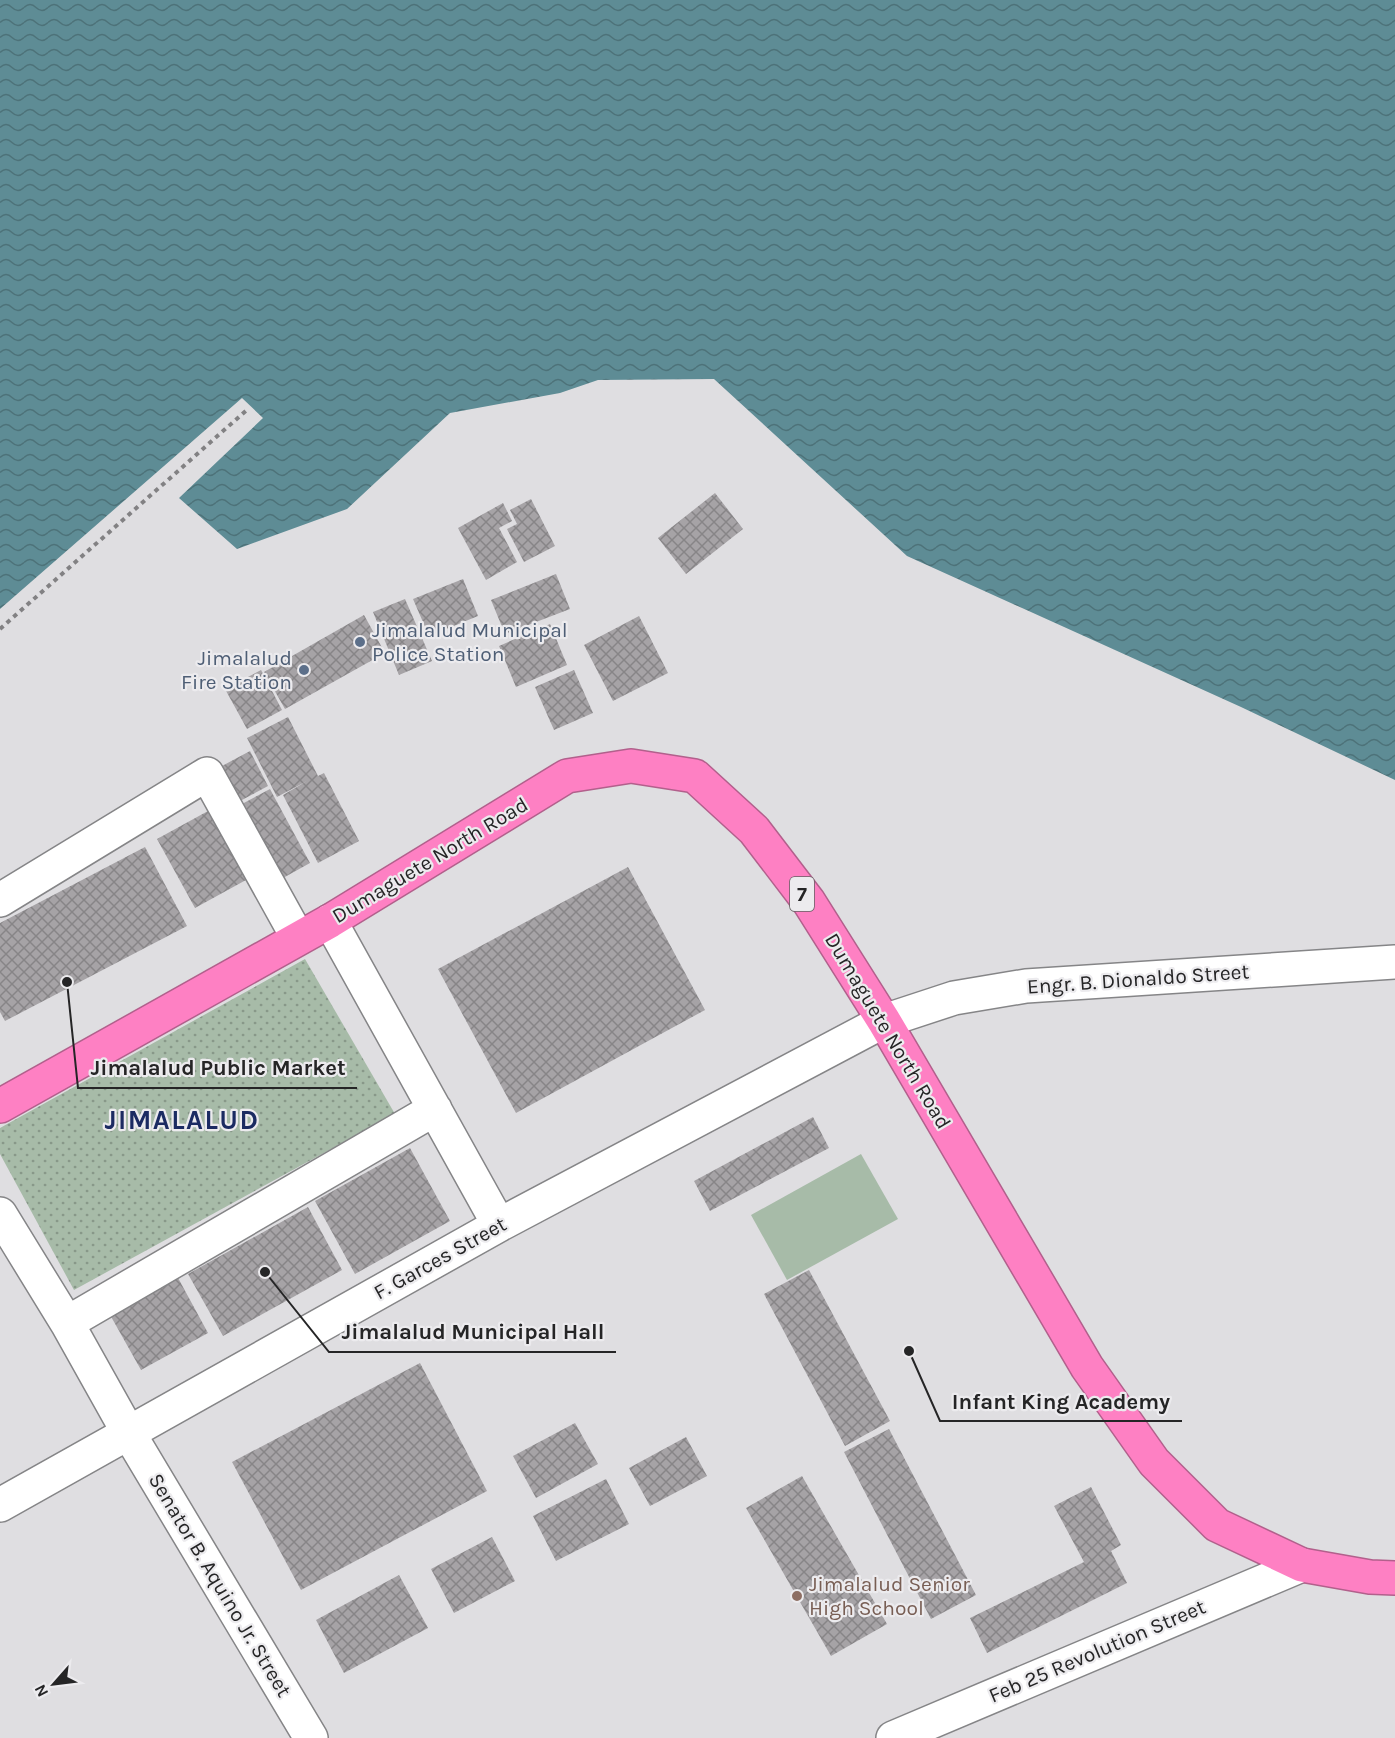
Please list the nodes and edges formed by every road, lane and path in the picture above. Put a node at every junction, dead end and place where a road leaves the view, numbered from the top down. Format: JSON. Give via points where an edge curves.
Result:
{"nodes":[{"id":1,"x":249,"y":408,"type":"dead end"},
{"id":2,"x":0,"y":629,"type":"edge"},
{"id":3,"x":0,"y":900,"type":"edge"},
{"id":4,"x":330,"y":921,"type":"junction"},
{"id":5,"x":298,"y":938,"type":"junction"},
{"id":6,"x":1395,"y":962,"type":"edge"},
{"id":7,"x":884,"y":1021,"type":"junction"},
{"id":8,"x":0,"y":1106,"type":"edge"},
{"id":9,"x":435,"y":1109,"type":"junction"},
{"id":10,"x":0,"y":1214,"type":"edge"},
{"id":11,"x":499,"y":1225,"type":"junction"},
{"id":12,"x":67,"y":1323,"type":"junction"},
{"id":13,"x":128,"y":1432,"type":"junction"},
{"id":14,"x":0,"y":1505,"type":"edge"},
{"id":15,"x":1302,"y":1565,"type":"junction"},
{"id":16,"x":1395,"y":1578,"type":"edge"},
{"id":17,"x":311,"y":1738,"type":"edge"},
{"id":18,"x":893,"y":1738,"type":"edge"}],
"edges":[{"from":1,"to":2,"type":"path"},
{"from":3,"to":5,"type":"street","via":[[207,774]]},
{"from":4,"to":5,"type":"highway","name":"Dumaguete North Road","number":"7"},
{"from":4,"to":7,"type":"highway","name":"Dumaguete North Road","number":"7","via":[[567,776],[630,766],[694,776],[754,830],[809,902]]},
{"from":4,"to":9,"type":"street"},
{"from":5,"to":8,"type":"highway","name":"Dumaguete North Road","number":"7"},
{"from":6,"to":7,"type":"street","name":"Engr. B. Dionaldo Street","via":[[1026,986],[954,998]]},
{"from":7,"to":11,"type":"street","name":"F. Garces Street"},
{"from":7,"to":15,"type":"highway","name":"Dumaguete North Road","number":"7","via":[[1087,1367],[1154,1462],[1217,1525]]},
{"from":9,"to":11,"type":"street"},
{"from":9,"to":12,"type":"street"},
{"from":10,"to":12,"type":"street","name":"Senator B. Aquino Jr. Street"},
{"from":11,"to":13,"type":"street","name":"F. Garces Street"},
{"from":12,"to":13,"type":"street","name":"Senator B. Aquino Jr. Street"},
{"from":13,"to":14,"type":"street","name":"F. Garces Street"},
{"from":13,"to":17,"type":"street","name":"Senator B. Aquino Jr. Street"},
{"from":15,"to":16,"type":"highway","name":"Dumaguete North Road","number":"7"},
{"from":15,"to":18,"type":"street","name":"Feb 25 Revolution Street"}]}
